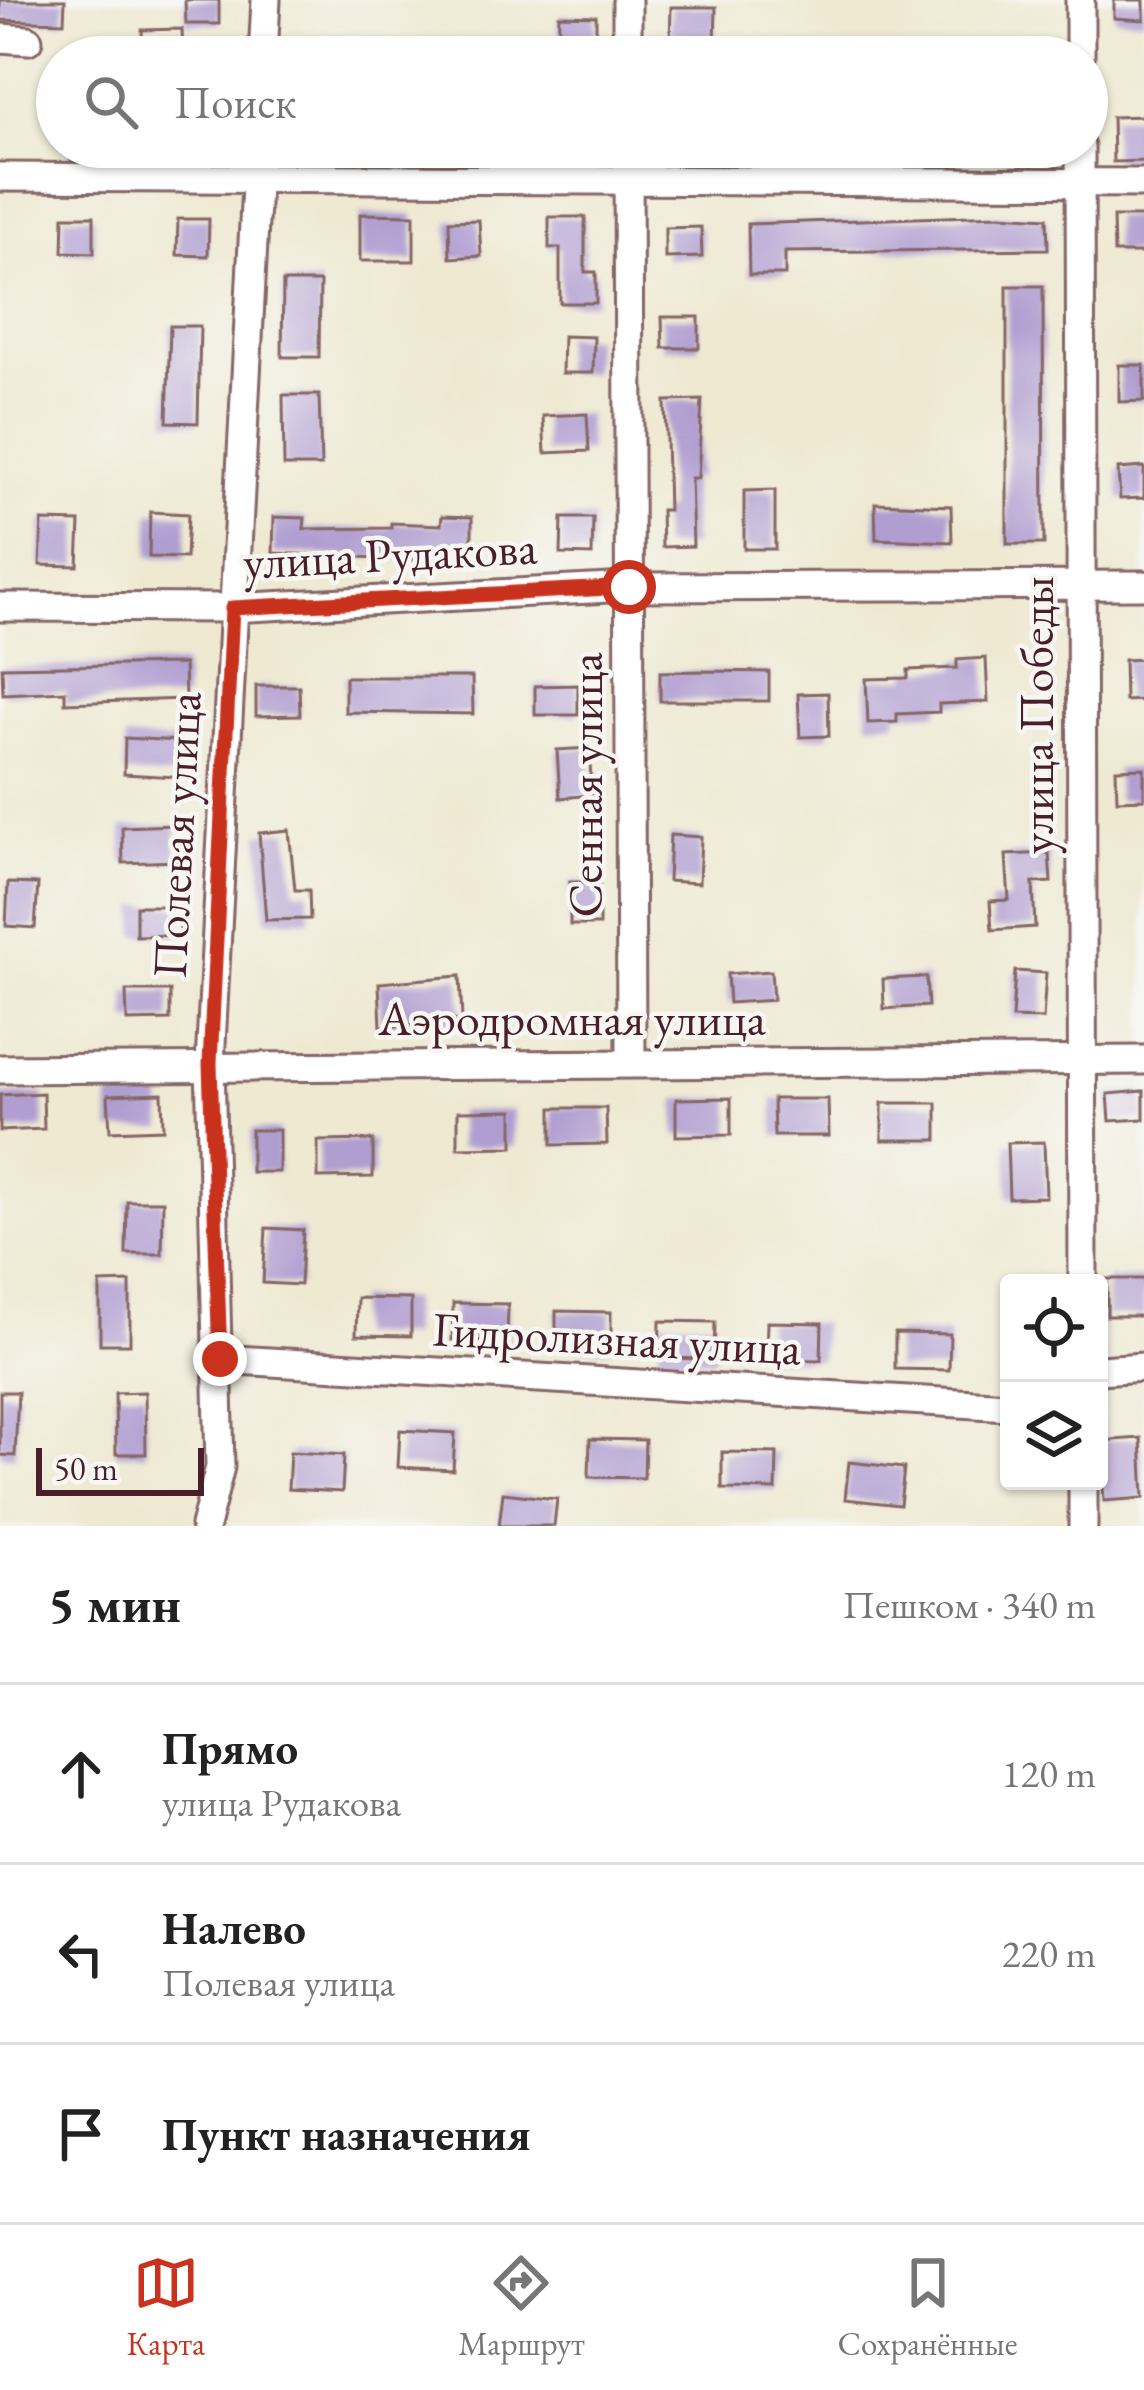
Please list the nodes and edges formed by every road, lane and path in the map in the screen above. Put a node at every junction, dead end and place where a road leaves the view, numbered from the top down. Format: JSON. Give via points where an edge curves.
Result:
{"nodes":[{"id":1,"x":266,"y":0,"type":"edge"},
{"id":2,"x":627,"y":0,"type":"edge"},
{"id":3,"x":1080,"y":0,"type":"edge"},
{"id":4,"x":264,"y":36,"type":"edge"},
{"id":5,"x":627,"y":36,"type":"edge"},
{"id":6,"x":1080,"y":36,"type":"edge"},
{"id":7,"x":257,"y":168,"type":"edge"},
{"id":8,"x":628,"y":168,"type":"edge"},
{"id":9,"x":1080,"y":168,"type":"edge"},
{"id":10,"x":0,"y":177,"type":"edge"},
{"id":11,"x":256,"y":179,"type":"junction"},
{"id":12,"x":628,"y":181,"type":"junction"},
{"id":13,"x":1080,"y":183,"type":"junction"},
{"id":14,"x":1144,"y":183,"type":"edge"},
{"id":15,"x":1081,"y":585,"type":"junction"},
{"id":16,"x":1144,"y":585,"type":"edge"},
{"id":17,"x":629,"y":587,"type":"junction"},
{"id":18,"x":0,"y":607,"type":"edge"},
{"id":19,"x":232,"y":608,"type":"junction"},
{"id":20,"x":1144,"y":1060,"type":"edge"},
{"id":21,"x":1082,"y":1061,"type":"junction"},
{"id":22,"x":631,"y":1063,"type":"junction"},
{"id":23,"x":210,"y":1064,"type":"junction"},
{"id":24,"x":0,"y":1069,"type":"edge"},
{"id":25,"x":1083,"y":1274,"type":"edge"},
{"id":26,"x":220,"y":1359,"type":"junction"},
{"id":27,"x":1144,"y":1367,"type":"edge"},
{"id":28,"x":1108,"y":1369,"type":"edge"},
{"id":29,"x":1000,"y":1405,"type":"edge"},
{"id":30,"x":1083,"y":1490,"type":"edge"},
{"id":31,"x":205,"y":1526,"type":"edge"},
{"id":32,"x":1083,"y":1526,"type":"edge"}],
"edges":[{"from":1,"to":4,"type":"street"},
{"from":2,"to":5,"type":"street"},
{"from":3,"to":6,"type":"street"},
{"from":7,"to":11,"type":"street","name":"Полевая улица"},
{"from":8,"to":12,"type":"street","name":"Сенная улица"},
{"from":9,"to":13,"type":"street","name":"улица Победы"},
{"from":10,"to":11,"type":"street"},
{"from":11,"to":12,"type":"street"},
{"from":11,"to":19,"type":"street","name":"Полевая улица"},
{"from":12,"to":13,"type":"street"},
{"from":12,"to":17,"type":"street","name":"Сенная улица"},
{"from":13,"to":14,"type":"street"},
{"from":13,"to":15,"type":"street","name":"улица Победы"},
{"from":15,"to":16,"type":"street","name":"улица Рудакова"},
{"from":15,"to":17,"type":"street","name":"улица Рудакова"},
{"from":15,"to":21,"type":"street","name":"улица Победы"},
{"from":17,"to":19,"type":"street","name":"улица Рудакова"},
{"from":17,"to":22,"type":"street","name":"Сенная улица"},
{"from":18,"to":19,"type":"street","name":"улица Рудакова"},
{"from":19,"to":23,"type":"street","name":"Полевая улица"},
{"from":20,"to":21,"type":"street","name":"Аэродромная улица"},
{"from":21,"to":22,"type":"street","name":"Аэродромная улица"},
{"from":21,"to":25,"type":"street","name":"улица Победы"},
{"from":22,"to":23,"type":"street","name":"Аэродромная улица"},
{"from":23,"to":24,"type":"street","name":"Аэродромная улица"},
{"from":23,"to":26,"type":"street","name":"Полевая улица"},
{"from":26,"to":29,"type":"street","name":"Гидролизная улица"},
{"from":26,"to":31,"type":"street","name":"Полевая улица","via":[[220,1467]]},
{"from":27,"to":28,"type":"street"},
{"from":30,"to":32,"type":"street"}]}
